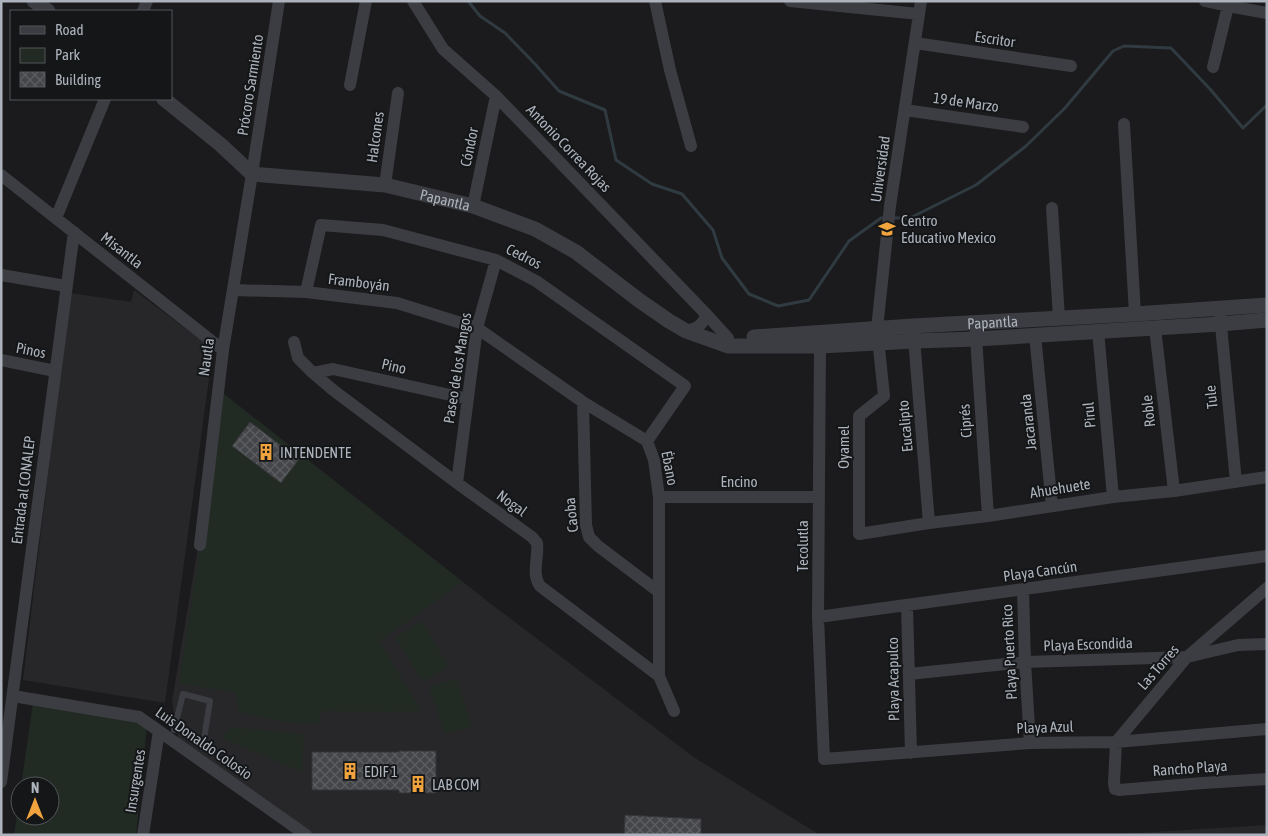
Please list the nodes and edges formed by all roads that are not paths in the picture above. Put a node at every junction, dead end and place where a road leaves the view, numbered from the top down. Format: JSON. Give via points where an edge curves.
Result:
{"nodes":[{"id":1,"x":34,"y":1,"type":"edge"},
{"id":2,"x":279,"y":1,"type":"edge"},
{"id":3,"x":366,"y":1,"type":"edge"},
{"id":4,"x":413,"y":1,"type":"edge"},
{"id":5,"x":655,"y":1,"type":"edge"},
{"id":6,"x":790,"y":1,"type":"edge"},
{"id":7,"x":1205,"y":1,"type":"edge"},
{"id":8,"x":1229,"y":3,"type":"edge"},
{"id":9,"x":920,"y":8,"type":"edge"},
{"id":10,"x":47,"y":10,"type":"edge"},
{"id":11,"x":1267,"y":13,"type":"edge"},
{"id":12,"x":915,"y":44,"type":"junction"},
{"id":13,"x":1071,"y":66,"type":"dead end"},
{"id":14,"x":1213,"y":67,"type":"dead end"},
{"id":15,"x":350,"y":85,"type":"dead end"},
{"id":16,"x":398,"y":93,"type":"dead end"},
{"id":17,"x":496,"y":96,"type":"junction"},
{"id":18,"x":105,"y":100,"type":"edge"},
{"id":19,"x":165,"y":100,"type":"edge"},
{"id":20,"x":905,"y":110,"type":"junction"},
{"id":21,"x":1124,"y":124,"type":"dead end"},
{"id":22,"x":1023,"y":127,"type":"dead end"},
{"id":23,"x":691,"y":146,"type":"dead end"},
{"id":24,"x":1,"y":174,"type":"edge"},
{"id":25,"x":252,"y":174,"type":"junction"},
{"id":26,"x":384,"y":185,"type":"junction"},
{"id":27,"x":473,"y":206,"type":"junction"},
{"id":28,"x":1052,"y":208,"type":"dead end"},
{"id":29,"x":56,"y":218,"type":"junction"},
{"id":30,"x":74,"y":232,"type":"junction"},
{"id":31,"x":496,"y":260,"type":"junction"},
{"id":32,"x":1,"y":275,"type":"edge"},
{"id":33,"x":66,"y":286,"type":"junction"},
{"id":34,"x":233,"y":290,"type":"junction"},
{"id":35,"x":306,"y":292,"type":"junction"},
{"id":36,"x":1267,"y":304,"type":"edge"},
{"id":37,"x":1220,"y":308,"type":"junction"},
{"id":38,"x":1135,"y":314,"type":"junction"},
{"id":39,"x":707,"y":315,"type":"junction"},
{"id":40,"x":1059,"y":318,"type":"junction"},
{"id":41,"x":1267,"y":320,"type":"edge"},
{"id":42,"x":975,"y":323,"type":"junction"},
{"id":43,"x":1220,"y":324,"type":"junction"},
{"id":44,"x":477,"y":328,"type":"junction"},
{"id":45,"x":1155,"y":328,"type":"junction"},
{"id":46,"x":686,"y":331,"type":"junction"},
{"id":47,"x":1098,"y":331,"type":"junction"},
{"id":48,"x":914,"y":333,"type":"junction"},
{"id":49,"x":1036,"y":335,"type":"junction"},
{"id":50,"x":877,"y":336,"type":"junction"},
{"id":51,"x":819,"y":339,"type":"junction"},
{"id":52,"x":976,"y":339,"type":"junction"},
{"id":53,"x":294,"y":342,"type":"dead end"},
{"id":54,"x":725,"y":342,"type":"junction"},
{"id":55,"x":223,"y":350,"type":"junction"},
{"id":56,"x":1,"y":360,"type":"edge"},
{"id":57,"x":55,"y":371,"type":"junction"},
{"id":58,"x":313,"y":373,"type":"junction"},
{"id":59,"x":468,"y":399,"type":"junction"},
{"id":60,"x":584,"y":402,"type":"junction"},
{"id":61,"x":647,"y":441,"type":"junction"},
{"id":62,"x":1267,"y":477,"type":"edge"},
{"id":63,"x":1236,"y":482,"type":"junction"},
{"id":64,"x":457,"y":483,"type":"junction"},
{"id":65,"x":1174,"y":491,"type":"junction"},
{"id":66,"x":818,"y":497,"type":"junction"},
{"id":67,"x":1113,"y":497,"type":"junction"},
{"id":68,"x":659,"y":498,"type":"junction"},
{"id":69,"x":1052,"y":506,"type":"junction"},
{"id":70,"x":988,"y":516,"type":"junction"},
{"id":71,"x":929,"y":523,"type":"junction"},
{"id":72,"x":859,"y":534,"type":"joint"},
{"id":73,"x":200,"y":546,"type":"dead end"},
{"id":74,"x":1267,"y":556,"type":"edge"},
{"id":75,"x":1267,"y":588,"type":"edge"},
{"id":76,"x":1023,"y":589,"type":"junction"},
{"id":77,"x":659,"y":592,"type":"junction"},
{"id":78,"x":907,"y":605,"type":"junction"},
{"id":79,"x":818,"y":617,"type":"junction"},
{"id":80,"x":1267,"y":644,"type":"edge"},
{"id":81,"x":1187,"y":657,"type":"junction"},
{"id":82,"x":1025,"y":662,"type":"junction"},
{"id":83,"x":909,"y":674,"type":"junction"},
{"id":84,"x":659,"y":676,"type":"junction"},
{"id":85,"x":12,"y":696,"type":"junction"},
{"id":86,"x":674,"y":711,"type":"dead end"},
{"id":87,"x":1267,"y":729,"type":"edge"},
{"id":88,"x":174,"y":730,"type":"dead end"},
{"id":89,"x":159,"y":732,"type":"junction"},
{"id":90,"x":204,"y":739,"type":"dead end"},
{"id":91,"x":1116,"y":742,"type":"junction"},
{"id":92,"x":1030,"y":743,"type":"junction"},
{"id":93,"x":911,"y":753,"type":"junction"},
{"id":94,"x":824,"y":759,"type":"joint"},
{"id":95,"x":1267,"y":779,"type":"edge"},
{"id":96,"x":1,"y":782,"type":"edge"},
{"id":97,"x":143,"y":835,"type":"edge"},
{"id":98,"x":306,"y":835,"type":"edge"}],
"edges":[{"from":1,"to":10,"type":"street"},
{"from":2,"to":25,"type":"street","name":"Prócoro Sarmiento"},
{"from":3,"to":15,"type":"street"},
{"from":4,"to":17,"type":"street","name":"Antonio Correa Rojas","via":[[443,49]]},
{"from":5,"to":23,"type":"street"},
{"from":6,"to":9,"type":"street"},
{"from":7,"to":8,"type":"street"},
{"from":8,"to":11,"type":"street"},
{"from":8,"to":14,"type":"street"},
{"from":9,"to":12,"type":"street","name":"Universidad"},
{"from":12,"to":13,"type":"street","name":"Escritor"},
{"from":12,"to":20,"type":"street","name":"Universidad"},
{"from":16,"to":26,"type":"street","name":"Halcones"},
{"from":17,"to":27,"type":"street","name":"Cóndor"},
{"from":17,"to":39,"type":"street","name":"Antonio Correa Rojas"},
{"from":18,"to":29,"type":"street"},
{"from":19,"to":25,"type":"street"},
{"from":20,"to":22,"type":"street","name":"19 de Marzo"},
{"from":20,"to":50,"type":"street","name":"Universidad","via":[[890,206]]},
{"from":21,"to":38,"type":"street"},
{"from":24,"to":29,"type":"street","name":"Misantla"},
{"from":25,"to":26,"type":"street","name":"Papantla"},
{"from":25,"to":34,"type":"street","name":"Nautla"},
{"from":26,"to":27,"type":"street","name":"Papantla"},
{"from":27,"to":46,"type":"street","name":"Papantla","via":[[534,230],[576,252]]},
{"from":28,"to":40,"type":"street"},
{"from":29,"to":30,"type":"street","name":"Misantla"},
{"from":30,"to":33,"type":"street","name":"Entrada al CONALEP"},
{"from":30,"to":55,"type":"street","name":"Misantla"},
{"from":31,"to":35,"type":"street","name":"Cedros","via":[[383,230],[321,225]]},
{"from":31,"to":44,"type":"street","name":"Paseo de los Mangos"},
{"from":31,"to":61,"type":"street","name":"Cedros","via":[[536,281],[685,386]]},
{"from":32,"to":33,"type":"street"},
{"from":33,"to":57,"type":"street","name":"Entrada al CONALEP"},
{"from":34,"to":35,"type":"street","name":"Framboyán"},
{"from":34,"to":55,"type":"street","name":"Nautla"},
{"from":35,"to":44,"type":"street","name":"Framboyán","via":[[397,303]]},
{"from":36,"to":37,"type":"street","name":"Papantla"},
{"from":37,"to":38,"type":"street","name":"Papantla"},
{"from":37,"to":43,"type":"street","name":"Tule"},
{"from":38,"to":40,"type":"street","name":"Papantla"},
{"from":39,"to":46,"type":"street","via":[[702,324]]},
{"from":39,"to":54,"type":"street","name":"Antonio Correa Rojas"},
{"from":40,"to":42,"type":"street","name":"Papantla"},
{"from":41,"to":43,"type":"street","name":"Papantla"},
{"from":42,"to":48,"type":"street","name":"Papantla"},
{"from":42,"to":52,"type":"street","name":"Ciprés"},
{"from":43,"to":45,"type":"street","name":"Papantla"},
{"from":43,"to":63,"type":"street","name":"Tule"},
{"from":44,"to":59,"type":"street","name":"Paseo de los Mangos"},
{"from":44,"to":60,"type":"street","name":"Ébano"},
{"from":45,"to":47,"type":"street","name":"Papantla"},
{"from":45,"to":65,"type":"street","name":"Roble"},
{"from":46,"to":54,"type":"street","name":"Papantla"},
{"from":47,"to":49,"type":"street","name":"Papantla"},
{"from":47,"to":67,"type":"street","name":"Pirul"},
{"from":48,"to":50,"type":"street","name":"Papantla"},
{"from":48,"to":52,"type":"street","name":"Papantla"},
{"from":48,"to":71,"type":"street","name":"Eucalipto"},
{"from":49,"to":52,"type":"street","name":"Papantla"},
{"from":49,"to":69,"type":"street","name":"Jacaranda"},
{"from":50,"to":51,"type":"street","name":"Papantla"},
{"from":50,"to":72,"type":"street","name":"Oyamel","via":[[884,396],[859,416]]},
{"from":51,"to":54,"type":"street","name":"Papantla"},
{"from":51,"to":66,"type":"street","name":"Tecolutla"},
{"from":52,"to":70,"type":"street","name":"Ciprés"},
{"from":53,"to":58,"type":"street","name":"Nogal","via":[[298,358]]},
{"from":55,"to":73,"type":"street","name":"Nautla"},
{"from":56,"to":57,"type":"street","name":"Pinos"},
{"from":57,"to":85,"type":"street","name":"Entrada al CONALEP"},
{"from":58,"to":59,"type":"street","name":"Pino","via":[[333,369]]},
{"from":58,"to":64,"type":"street","name":"Nogal"},
{"from":59,"to":64,"type":"street","name":"Paseo de los Mangos"},
{"from":60,"to":61,"type":"street","name":"Ébano"},
{"from":60,"to":77,"type":"street","name":"Caoba","via":[[586,525],[589,537]]},
{"from":61,"to":68,"type":"street","name":"Ébano","via":[[654,460]]},
{"from":62,"to":63,"type":"street","name":"Ahuehuete"},
{"from":63,"to":65,"type":"street","name":"Ahuehuete"},
{"from":64,"to":84,"type":"street","name":"Nogal","via":[[537,543],[536,574],[540,586]]},
{"from":65,"to":67,"type":"street","name":"Ahuehuete"},
{"from":66,"to":68,"type":"street","name":"Encino"},
{"from":66,"to":79,"type":"street","name":"Tecolutla"},
{"from":67,"to":69,"type":"street","name":"Ahuehuete"},
{"from":68,"to":77,"type":"street","name":"Ébano"},
{"from":69,"to":70,"type":"street","name":"Ahuehuete"},
{"from":70,"to":71,"type":"street","name":"Ahuehuete"},
{"from":71,"to":72,"type":"street","name":"Ahuehuete"},
{"from":74,"to":76,"type":"street","name":"Playa Cancún"},
{"from":75,"to":81,"type":"street","name":"Las Torres"},
{"from":76,"to":78,"type":"street","name":"Playa Cancún"},
{"from":76,"to":82,"type":"street","name":"Playa Puerto Rico"},
{"from":77,"to":84,"type":"street","name":"Ébano"},
{"from":78,"to":79,"type":"street","name":"Playa Cancún"},
{"from":78,"to":83,"type":"street","name":"Playa Acapulco"},
{"from":79,"to":94,"type":"street","name":"Tecolutla"},
{"from":80,"to":81,"type":"street","name":"Playa Escondida","via":[[1238,645]]},
{"from":81,"to":82,"type":"street","name":"Playa Escondida"},
{"from":81,"to":91,"type":"street","name":"Las Torres"},
{"from":82,"to":83,"type":"street","name":"Playa Escondida"},
{"from":82,"to":92,"type":"street","name":"Playa Puerto Rico"},
{"from":83,"to":93,"type":"street","name":"Playa Acapulco"},
{"from":84,"to":86,"type":"street","name":"Nogal"},
{"from":85,"to":89,"type":"street","name":"Luis Donaldo Colosio","via":[[139,717]]},
{"from":85,"to":96,"type":"street","name":"Entrada al CONALEP"},
{"from":87,"to":91,"type":"street","name":"Playa Azul"},
{"from":88,"to":90,"type":"lane","via":[[183,694],[210,701]]},
{"from":89,"to":97,"type":"street","name":"Insurgentes"},
{"from":89,"to":98,"type":"street","name":"Luis Donaldo Colosio"},
{"from":91,"to":92,"type":"street","name":"Playa Azul"},
{"from":91,"to":95,"type":"street","name":"Rancho Playa","via":[[1114,783],[1115,789],[1119,790]]},
{"from":92,"to":93,"type":"street","name":"Playa Azul"},
{"from":93,"to":94,"type":"street","name":"Playa Azul"}]}
